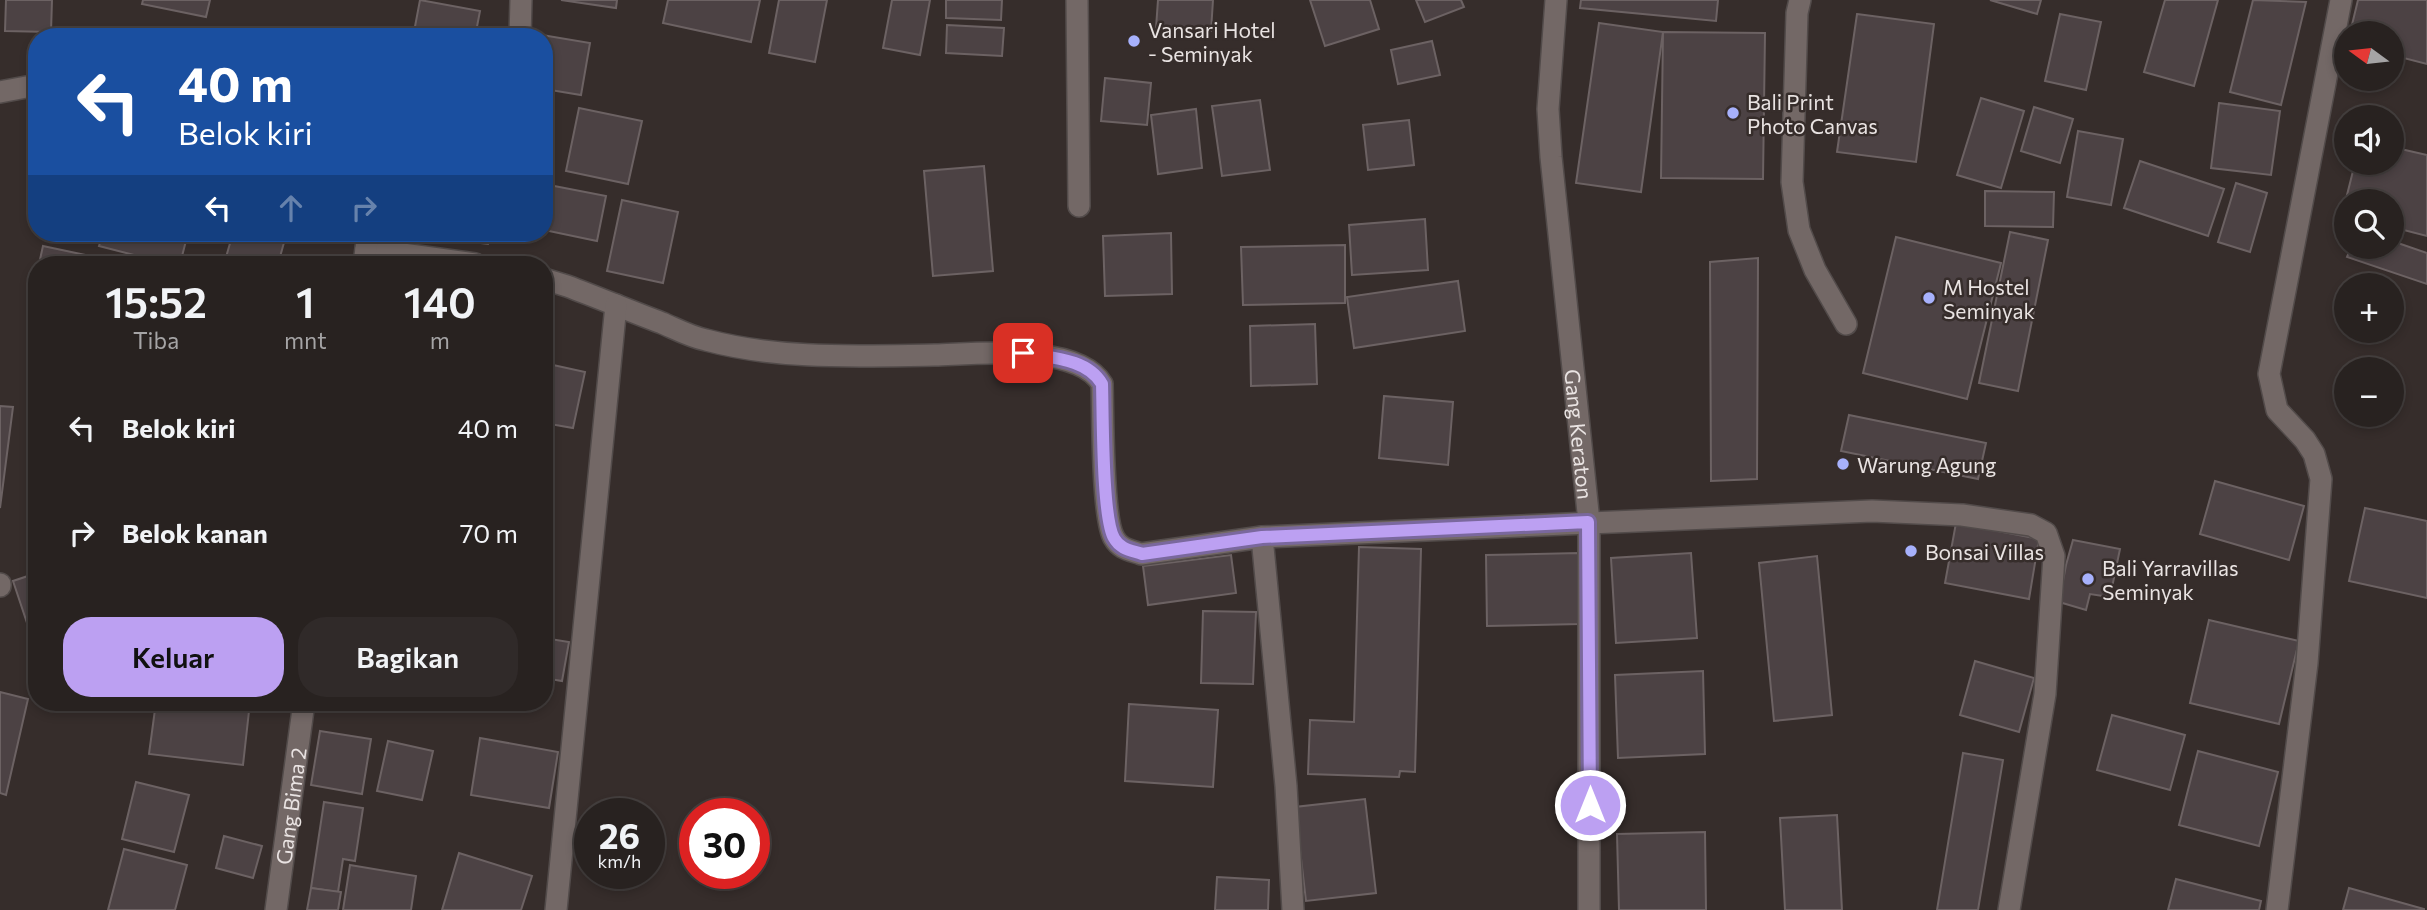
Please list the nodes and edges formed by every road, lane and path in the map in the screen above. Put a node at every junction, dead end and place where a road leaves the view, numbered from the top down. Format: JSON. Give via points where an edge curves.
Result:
{"nodes":[{"id":1,"x":521,"y":0,"type":"edge"},
{"id":2,"x":1077,"y":0,"type":"edge"},
{"id":3,"x":1556,"y":0,"type":"edge"},
{"id":4,"x":1800,"y":0,"type":"edge"},
{"id":5,"x":2341,"y":0,"type":"edge"},
{"id":6,"x":520,"y":28,"type":"edge"},
{"id":7,"x":28,"y":87,"type":"edge"},
{"id":8,"x":0,"y":92,"type":"edge"},
{"id":9,"x":1079,"y":206,"type":"dead end"},
{"id":10,"x":366,"y":249,"type":"edge"},
{"id":11,"x":417,"y":256,"type":"edge"},
{"id":12,"x":553,"y":282,"type":"edge"},
{"id":13,"x":616,"y":305,"type":"junction"},
{"id":14,"x":1846,"y":324,"type":"dead end"},
{"id":15,"x":1588,"y":522,"type":"junction"},
{"id":16,"x":1262,"y":537,"type":"junction"},
{"id":17,"x":303,"y":711,"type":"edge"},
{"id":18,"x":276,"y":910,"type":"edge"},
{"id":19,"x":556,"y":910,"type":"edge"},
{"id":20,"x":1293,"y":910,"type":"edge"},
{"id":21,"x":1589,"y":910,"type":"edge"},
{"id":22,"x":2009,"y":910,"type":"edge"},
{"id":23,"x":2277,"y":910,"type":"edge"}],
"edges":[{"from":1,"to":6,"type":"street"},
{"from":2,"to":9,"type":"street"},
{"from":3,"to":15,"type":"street","name":"Gang Keraton","via":[[1548,109],[1550,157]]},
{"from":4,"to":14,"type":"street","via":[[1792,182],[1799,230],[1815,270]]},
{"from":5,"to":23,"type":"street","via":[[2269,374],[2277,410],[2305,439],[2321,479],[2307,663]]},
{"from":7,"to":8,"type":"street"},
{"from":10,"to":11,"type":"street"},
{"from":12,"to":13,"type":"street"},
{"from":13,"to":16,"type":"street","via":[[704,340],[768,353],[1023,353],[1070,361],[1088,368],[1102,384],[1107,505],[1112,536],[1122,548],[1142,554]]},
{"from":13,"to":19,"type":"street"},
{"from":15,"to":16,"type":"street"},
{"from":15,"to":21,"type":"street","name":"Gang Keraton"},
{"from":15,"to":22,"type":"street","via":[[1872,511],[1962,515],[2031,525],[2046,533],[2054,556],[2045,694]]},
{"from":16,"to":20,"type":"street"},
{"from":17,"to":18,"type":"street","name":"Gang Bima 2"}]}
